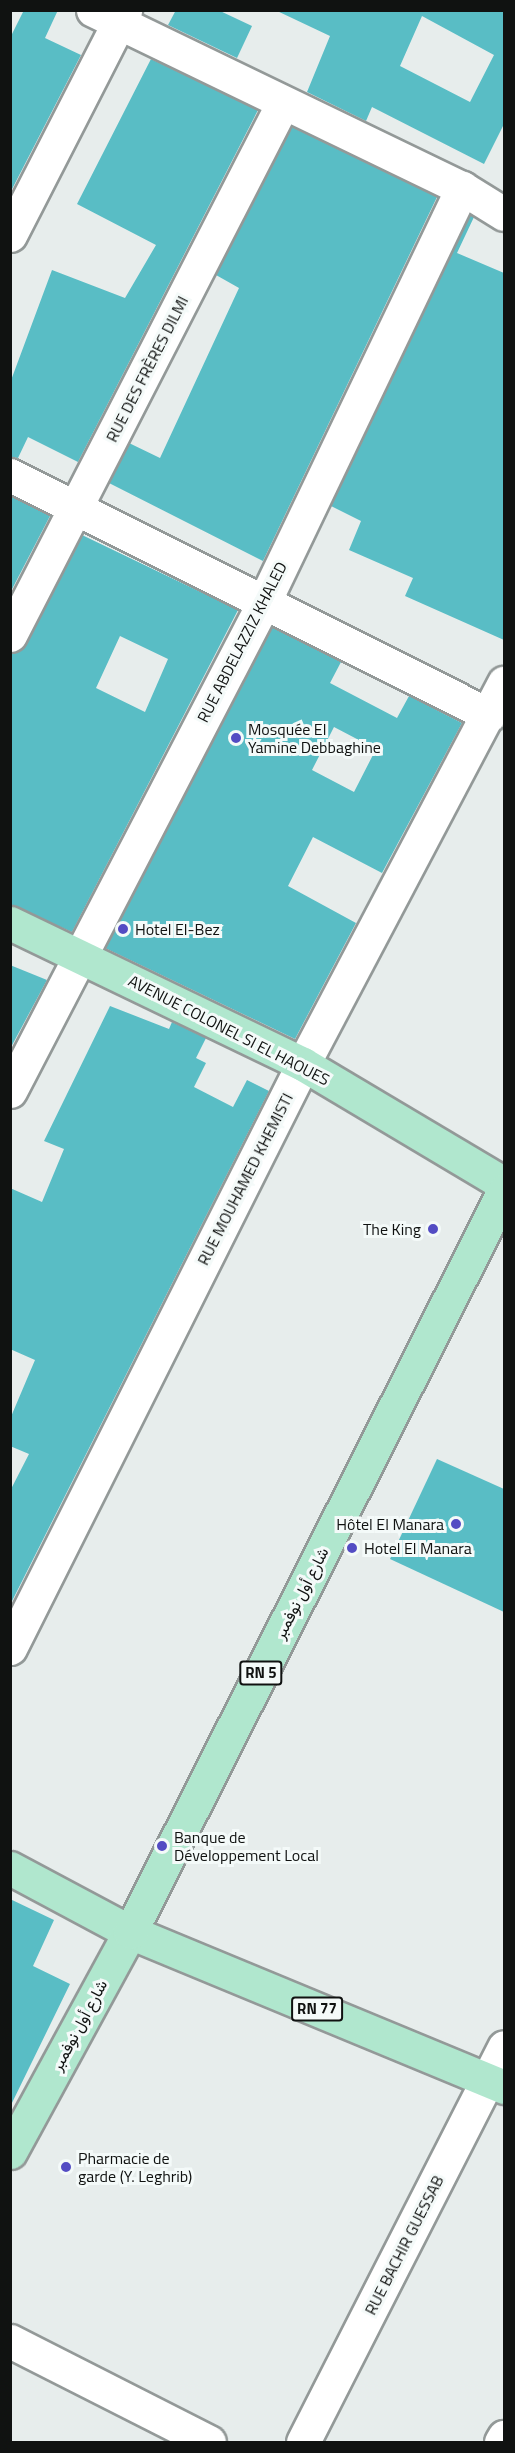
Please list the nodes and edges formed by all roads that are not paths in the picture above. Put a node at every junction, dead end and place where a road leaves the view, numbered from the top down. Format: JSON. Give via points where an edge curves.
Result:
{"nodes":[{"id":1,"x":112,"y":15,"type":"edge"},
{"id":2,"x":283,"y":103,"type":"junction"},
{"id":3,"x":22,"y":185,"type":"edge"},
{"id":4,"x":462,"y":188,"type":"junction"},
{"id":5,"x":504,"y":214,"type":"edge"},
{"id":6,"x":10,"y":235,"type":"edge"},
{"id":7,"x":10,"y":475,"type":"edge"},
{"id":8,"x":76,"y":507,"type":"junction"},
{"id":9,"x":264,"y":602,"type":"junction"},
{"id":10,"x":10,"y":635,"type":"edge"},
{"id":11,"x":504,"y":683,"type":"edge"},
{"id":12,"x":489,"y":715,"type":"junction"},
{"id":13,"x":10,"y":923,"type":"edge"},
{"id":14,"x":78,"y":956,"type":"junction"},
{"id":15,"x":303,"y":1064,"type":"junction"},
{"id":16,"x":10,"y":1090,"type":"edge"},
{"id":17,"x":504,"y":1184,"type":"edge"},
{"id":18,"x":504,"y":1191,"type":"edge"},
{"id":19,"x":10,"y":1647,"type":"edge"},
{"id":20,"x":10,"y":1868,"type":"edge"},
{"id":21,"x":130,"y":1932,"type":"junction"},
{"id":22,"x":504,"y":2047,"type":"edge"},
{"id":23,"x":496,"y":2083,"type":"edge"},
{"id":24,"x":10,"y":2152,"type":"edge"},
{"id":25,"x":10,"y":2341,"type":"edge"},
{"id":26,"x":504,"y":2437,"type":"edge"},
{"id":27,"x":209,"y":2442,"type":"edge"},
{"id":28,"x":303,"y":2442,"type":"edge"},
{"id":29,"x":501,"y":2442,"type":"edge"}],
"edges":[{"from":1,"to":2,"type":"street"},
{"from":1,"to":3,"type":"street"},
{"from":2,"to":4,"type":"street"},
{"from":2,"to":8,"type":"street","name":"RUE DES FRÈRES DILMI"},
{"from":3,"to":6,"type":"street"},
{"from":4,"to":5,"type":"street"},
{"from":4,"to":9,"type":"street","name":"RUE ABDELAZZIZ KHALED"},
{"from":7,"to":8,"type":"street"},
{"from":8,"to":9,"type":"street"},
{"from":8,"to":10,"type":"street","name":"RUE DES FRÈRES DILMI"},
{"from":9,"to":12,"type":"street"},
{"from":9,"to":14,"type":"street","name":"RUE ABDELAZZIZ KHALED"},
{"from":11,"to":12,"type":"street","name":"RUE MOUHAMED KHEMISTI"},
{"from":12,"to":15,"type":"street","name":"RUE MOUHAMED KHEMISTI"},
{"from":13,"to":14,"type":"main road","name":"AVENUE COLONEL SI EL HAOUES"},
{"from":14,"to":15,"type":"main road","name":"AVENUE COLONEL SI EL HAOUES"},
{"from":14,"to":16,"type":"street","name":"RUE ABDELAZZIZ KHALED"},
{"from":15,"to":17,"type":"main road","name":"AVENUE COLONEL SI EL HAOUES"},
{"from":15,"to":19,"type":"street","name":"RUE MOUHAMED KHEMISTI"},
{"from":18,"to":21,"type":"main road","name":"شارع أول نوفمبر","number":"RN 5"},
{"from":20,"to":21,"type":"main road"},
{"from":21,"to":23,"type":"main road","number":"RN 77"},
{"from":21,"to":24,"type":"main road","name":"شارع أول نوفمبر","number":"RN 5"},
{"from":22,"to":23,"type":"street","name":"RUE BACHIR GUESSAB"},
{"from":23,"to":28,"type":"street","name":"RUE BACHIR GUESSAB"},
{"from":25,"to":27,"type":"street"},
{"from":26,"to":29,"type":"street"}]}
